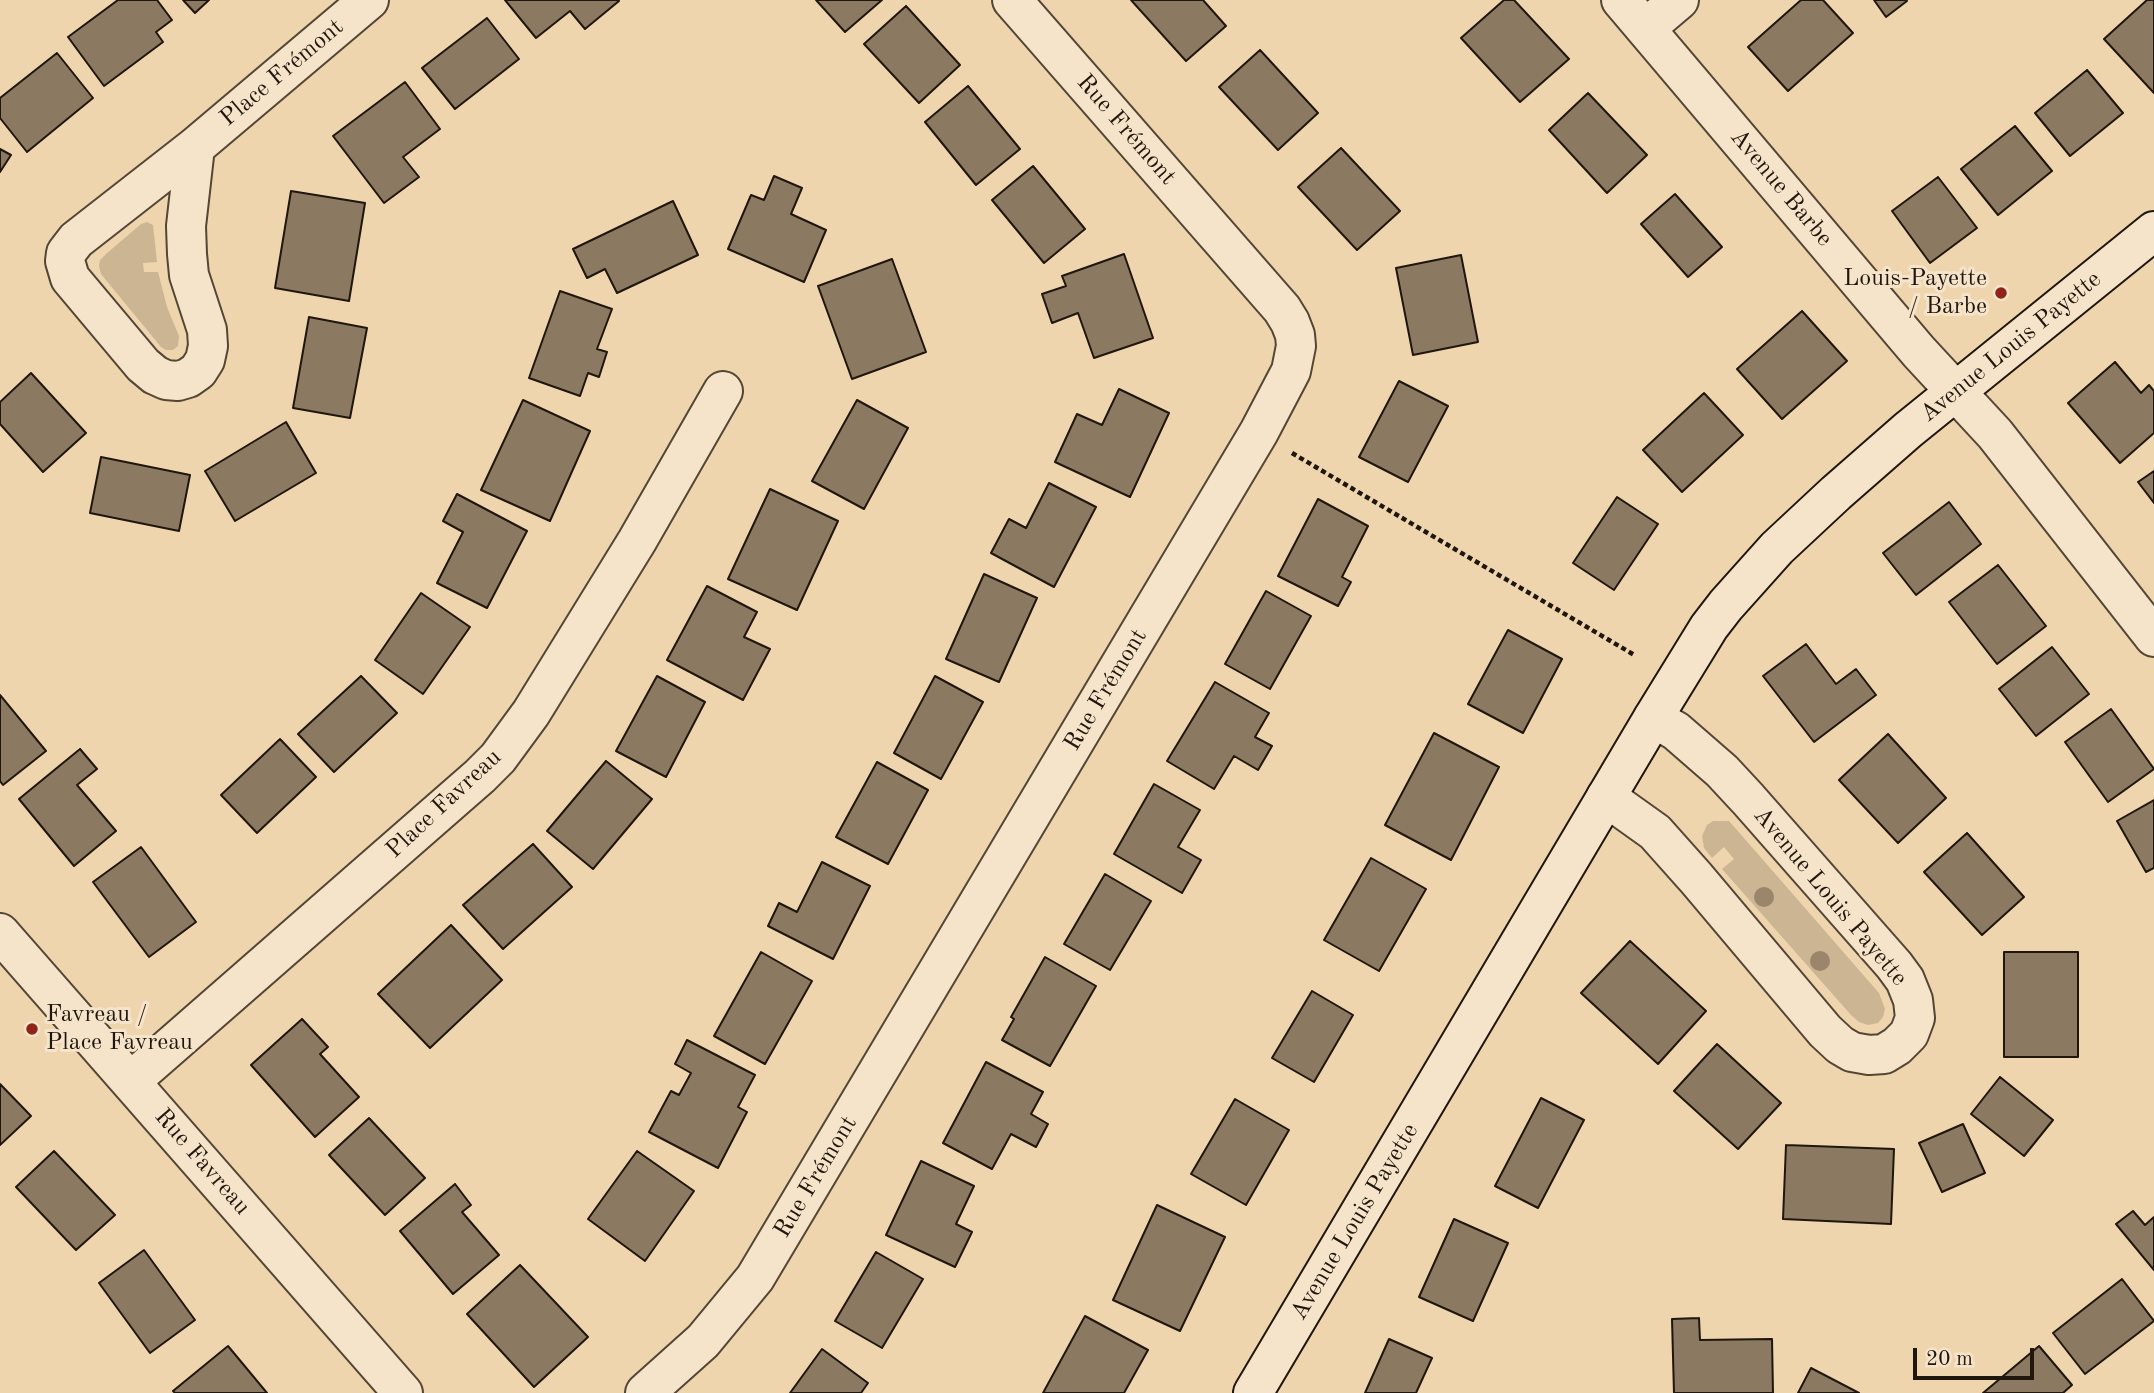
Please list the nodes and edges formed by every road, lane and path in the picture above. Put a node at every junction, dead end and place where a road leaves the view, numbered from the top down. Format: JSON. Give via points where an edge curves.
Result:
{"nodes":[{"id":1,"x":369,"y":0,"type":"edge"},
{"id":2,"x":1012,"y":0,"type":"edge"},
{"id":3,"x":1621,"y":0,"type":"edge"},
{"id":4,"x":1679,"y":0,"type":"edge"},
{"id":5,"x":1646,"y":28,"type":"junction"},
{"id":6,"x":195,"y":147,"type":"junction"},
{"id":7,"x":2154,"y":231,"type":"edge"},
{"id":8,"x":723,"y":391,"type":"dead end"},
{"id":9,"x":1956,"y":391,"type":"junction"},
{"id":10,"x":1286,"y":449,"type":"dead end"},
{"id":11,"x":2154,"y":637,"type":"edge"},
{"id":12,"x":1636,"y":656,"type":"dead end"},
{"id":13,"x":1653,"y":718,"type":"junction"},
{"id":14,"x":1605,"y":797,"type":"junction"},
{"id":15,"x":0,"y":933,"type":"edge"},
{"id":16,"x":131,"y":1081,"type":"junction"},
{"id":17,"x":403,"y":1393,"type":"edge"},
{"id":18,"x":645,"y":1393,"type":"edge"},
{"id":19,"x":1253,"y":1393,"type":"edge"}],
"edges":[{"from":1,"to":6,"type":"street","name":"Place Frémont"},
{"from":2,"to":18,"type":"street","name":"Rue Frémont","via":[[1282,309],[1296,346],[1291,371],[1252,444],[761,1268],[703,1341]]},
{"from":3,"to":5,"type":"street","name":"Avenue Barbe"},
{"from":4,"to":5,"type":"street"},
{"from":5,"to":9,"type":"street","name":"Avenue Barbe"},
{"from":6,"to":6,"type":"street","name":"Place Frémont","via":[[76,240],[65,261],[70,278],[135,355],[166,380],[178,381],[198,371],[208,346],[187,254]]},
{"from":7,"to":9,"type":"street","name":"Avenue Louis Payette"},
{"from":8,"to":16,"type":"street","name":"Place Favreau","via":[[616,575],[498,758]]},
{"from":9,"to":11,"type":"street","name":"Avenue Barbe","via":[[2007,448]]},
{"from":9,"to":13,"type":"street","name":"Avenue Louis Payette","via":[[1836,492],[1742,585],[1709,627]]},
{"from":10,"to":12,"type":"path"},
{"from":13,"to":14,"type":"street","name":"Avenue Louis Payette"},
{"from":13,"to":14,"type":"street","name":"Avenue Louis Payette","via":[[1676,731],[1722,771],[1894,965],[1913,1000],[1916,1018],[1909,1034],[1884,1054],[1852,1052],[1840,1045],[1655,832]]},
{"from":14,"to":19,"type":"street","name":"Avenue Louis Payette"},
{"from":15,"to":16,"type":"street","name":"Rue Favreau"},
{"from":16,"to":17,"type":"street","name":"Rue Favreau"}]}
